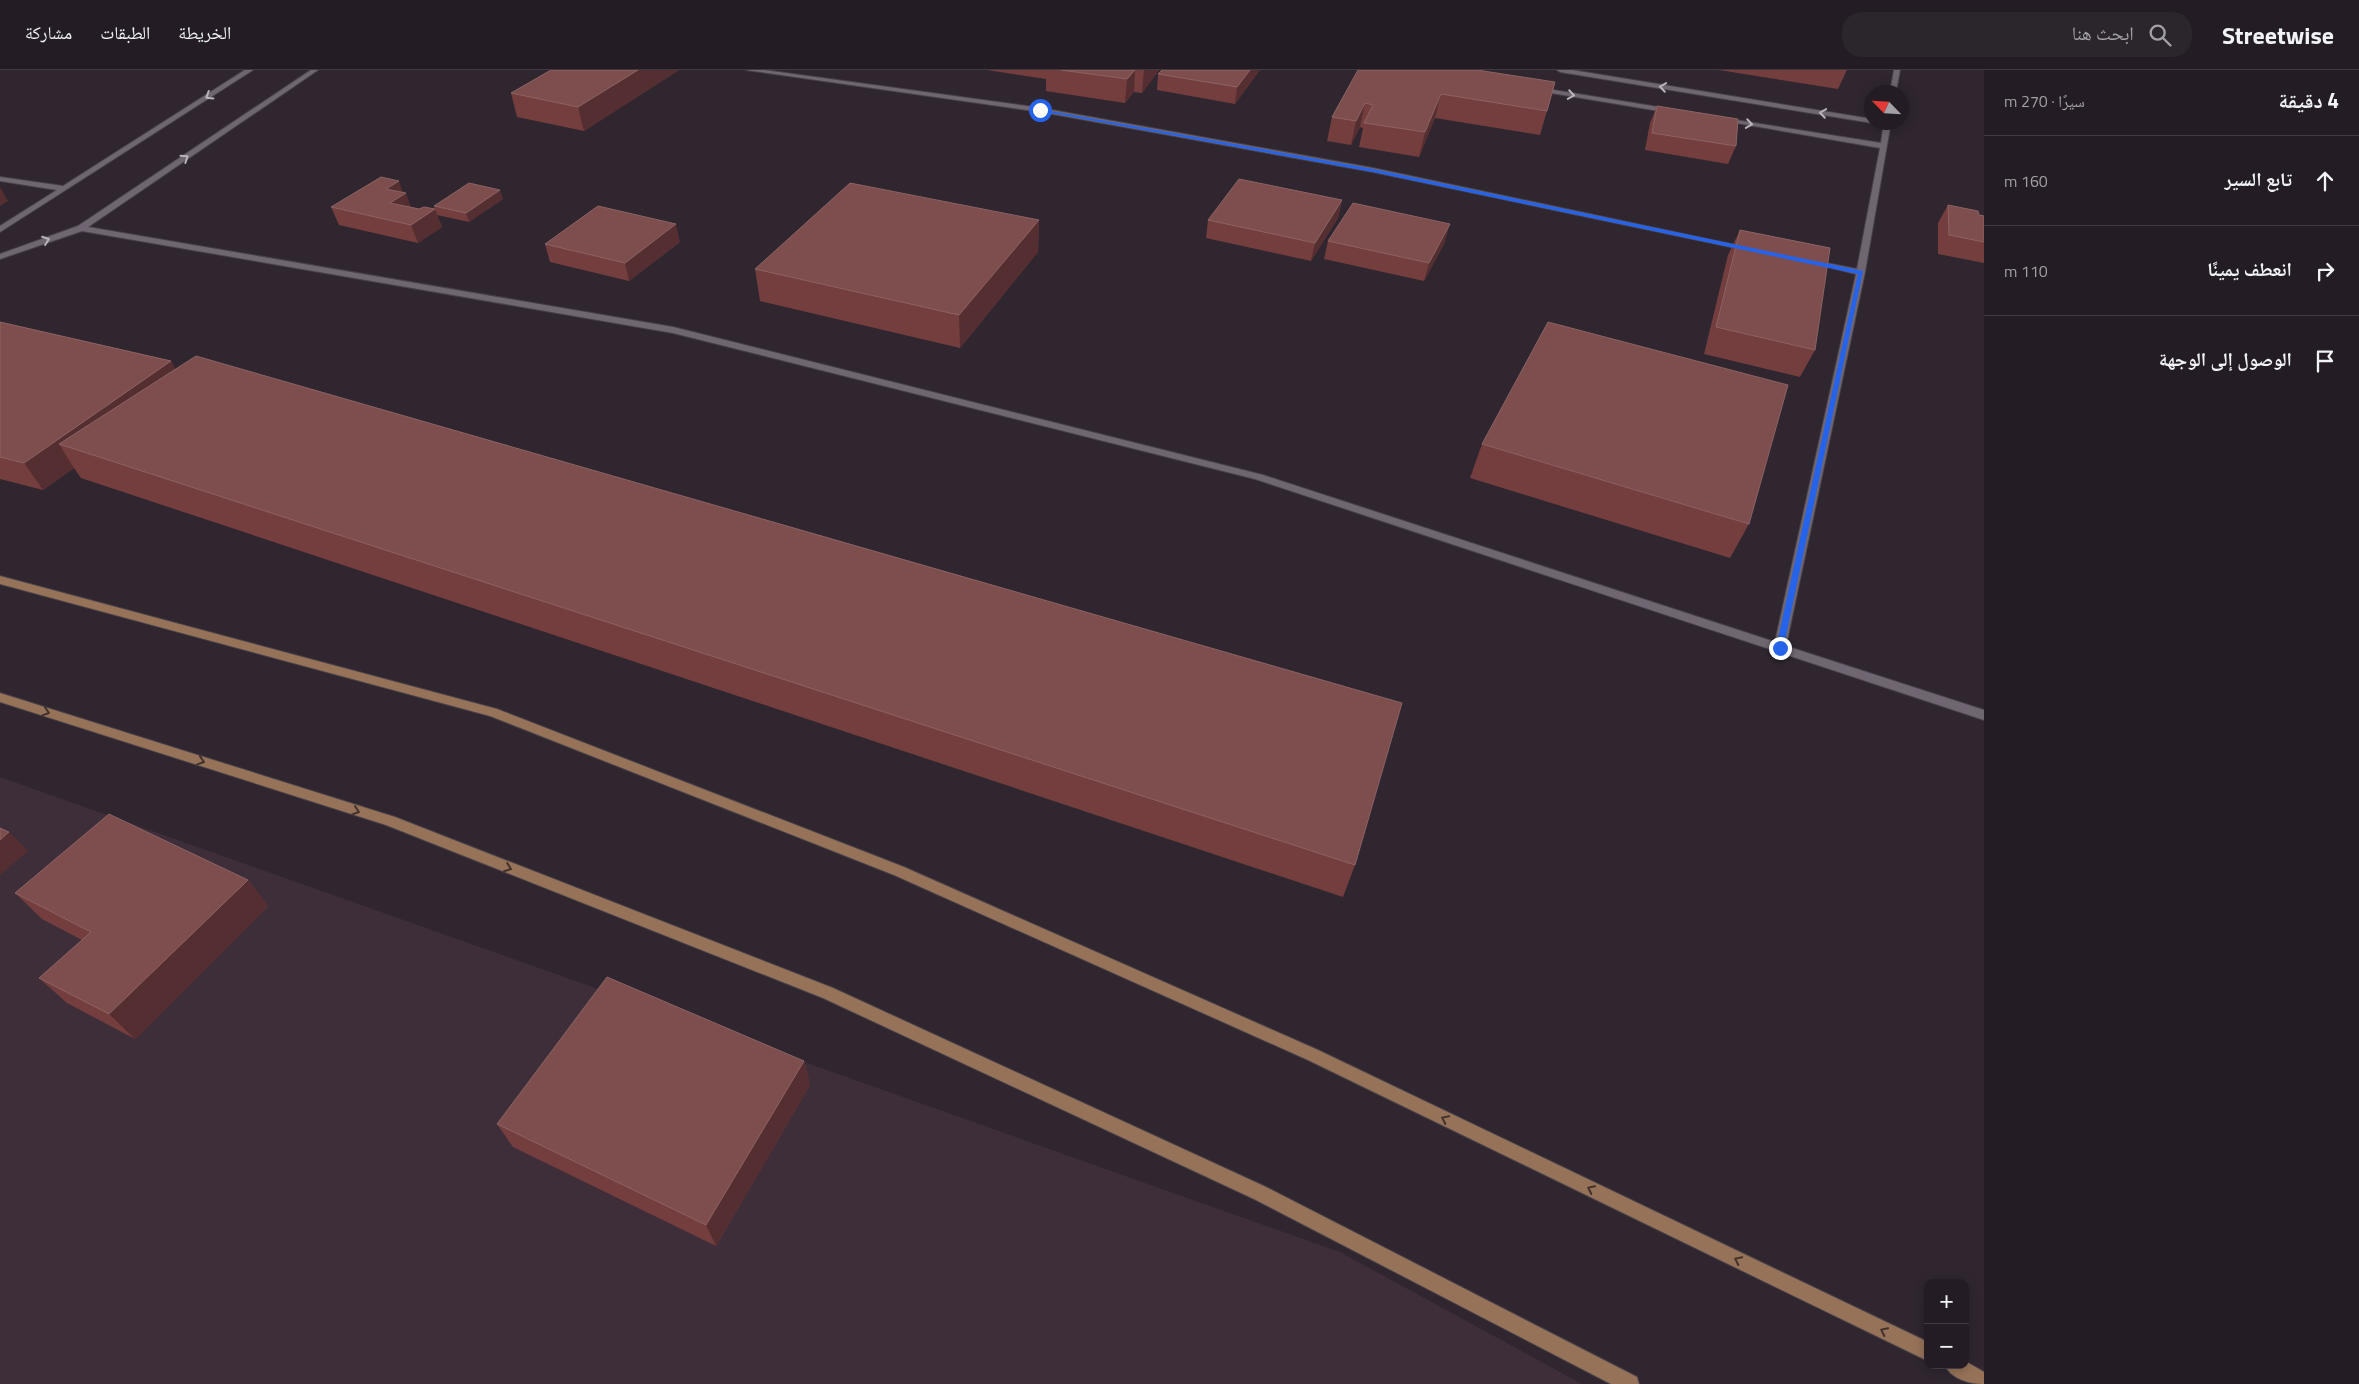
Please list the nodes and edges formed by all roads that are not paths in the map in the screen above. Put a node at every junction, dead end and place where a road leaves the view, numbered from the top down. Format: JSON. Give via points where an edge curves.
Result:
{"nodes":[{"id":1,"x":250,"y":70,"type":"edge"},
{"id":2,"x":316,"y":70,"type":"edge"},
{"id":3,"x":748,"y":70,"type":"edge"},
{"id":4,"x":1560,"y":70,"type":"edge"},
{"id":5,"x":1897,"y":70,"type":"edge"},
{"id":6,"x":1894,"y":85,"type":"edge"},
{"id":7,"x":1526,"y":88,"type":"edge"},
{"id":8,"x":1680,"y":113,"type":"edge"},
{"id":9,"x":1719,"y":119,"type":"edge"},
{"id":10,"x":1864,"y":120,"type":"edge"},
{"id":11,"x":1884,"y":130,"type":"edge"},
{"id":12,"x":1883,"y":146,"type":"junction"},
{"id":13,"x":0,"y":179,"type":"edge"},
{"id":14,"x":64,"y":189,"type":"junction"},
{"id":15,"x":81,"y":228,"type":"junction"},
{"id":16,"x":0,"y":230,"type":"edge"},
{"id":17,"x":1763,"y":252,"type":"edge"},
{"id":18,"x":0,"y":257,"type":"edge"},
{"id":19,"x":1802,"y":260,"type":"edge"},
{"id":20,"x":1861,"y":272,"type":"junction"},
{"id":21,"x":0,"y":580,"type":"edge"},
{"id":22,"x":1780,"y":648,"type":"junction"},
{"id":23,"x":0,"y":697,"type":"edge"},
{"id":24,"x":1984,"y":715,"type":"edge"},
{"id":25,"x":1924,"y":1350,"type":"edge"},
{"id":26,"x":1961,"y":1369,"type":"edge"},
{"id":27,"x":1984,"y":1382,"type":"edge"},
{"id":28,"x":1630,"y":1384,"type":"edge"}],
"edges":[{"from":1,"to":14,"type":"street","one_way":true},
{"from":15,"to":2,"type":"street","one_way":true},
{"from":3,"to":17,"type":"street","via":[[1040,110],[1373,170]]},
{"from":10,"to":4,"type":"street","one_way":true},
{"from":5,"to":6,"type":"street"},
{"from":7,"to":8,"type":"street","one_way":true},
{"from":9,"to":12,"type":"street","one_way":true},
{"from":11,"to":12,"type":"street"},
{"from":12,"to":20,"type":"street"},
{"from":13,"to":14,"type":"street"},
{"from":14,"to":16,"type":"street"},
{"from":18,"to":15,"type":"street","one_way":true},
{"from":15,"to":22,"type":"street","via":[[673,330],[1259,476]]},
{"from":19,"to":20,"type":"street"},
{"from":20,"to":22,"type":"street"},
{"from":25,"to":21,"type":"main road","one_way":true,"via":[[1313,1055],[899,871],[493,712]]},
{"from":22,"to":24,"type":"street"},
{"from":23,"to":28,"type":"main road","one_way":true,"via":[[390,821],[828,993],[1260,1193]]},
{"from":26,"to":27,"type":"main road"}]}
